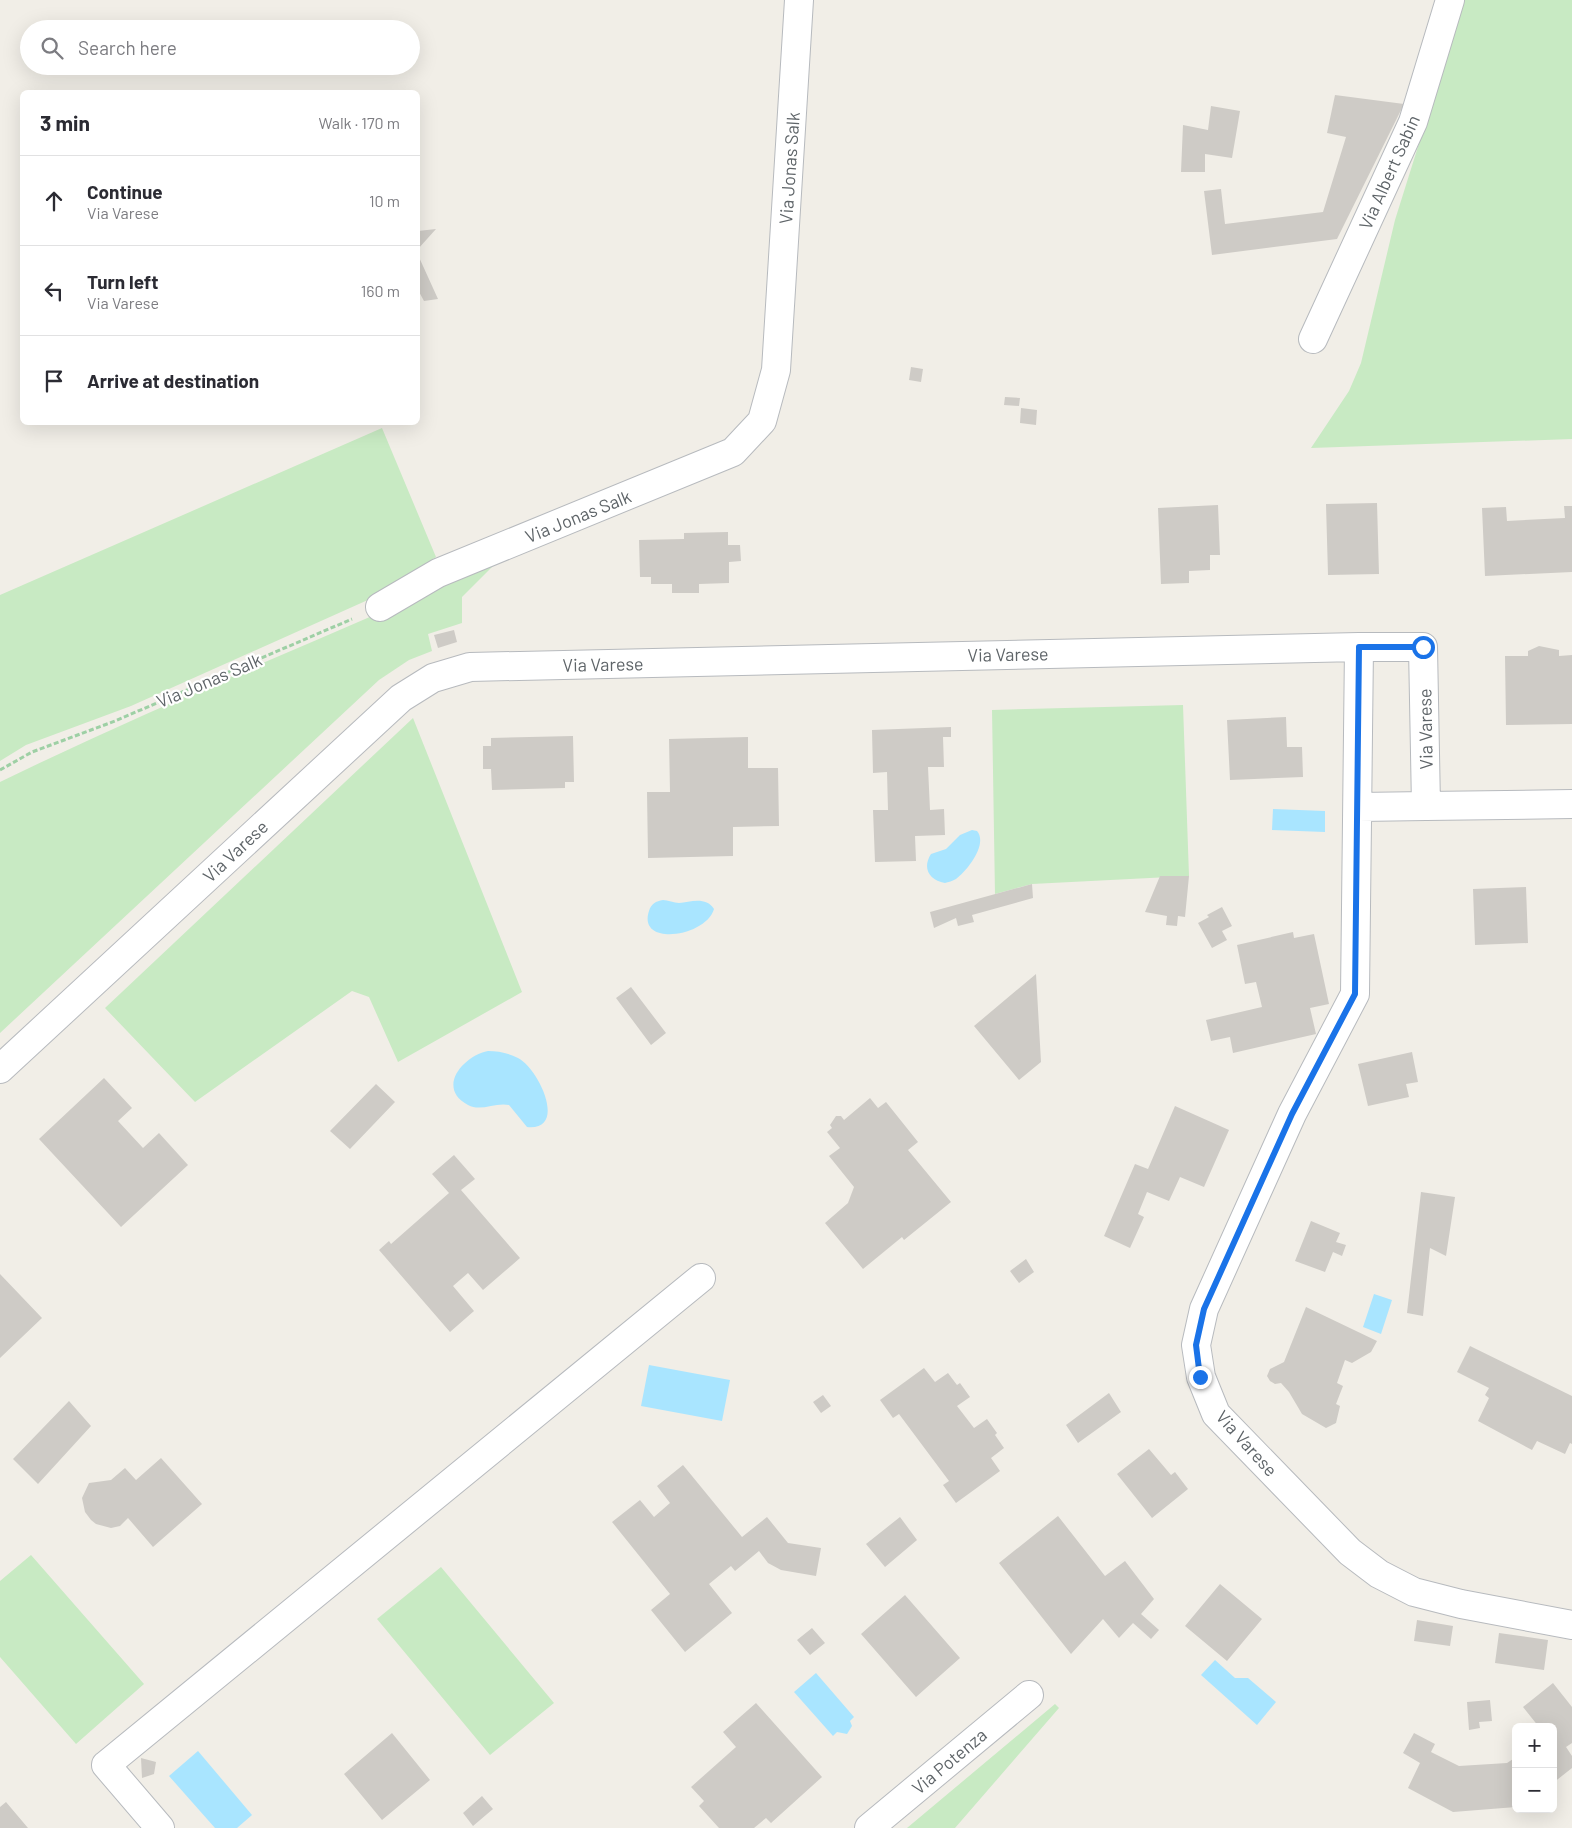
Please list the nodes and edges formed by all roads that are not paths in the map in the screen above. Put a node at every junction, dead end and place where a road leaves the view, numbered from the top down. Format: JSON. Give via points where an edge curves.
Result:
{"nodes":[{"id":1,"x":799,"y":0,"type":"edge"},
{"id":2,"x":1450,"y":0,"type":"edge"},
{"id":3,"x":1313,"y":339,"type":"dead end"},
{"id":4,"x":380,"y":607,"type":"road end"},
{"id":5,"x":1359,"y":647,"type":"junction"},
{"id":6,"x":1572,"y":804,"type":"edge"},
{"id":7,"x":1426,"y":806,"type":"junction"},
{"id":8,"x":1359,"y":807,"type":"junction"},
{"id":9,"x":0,"y":1069,"type":"edge"},
{"id":10,"x":701,"y":1278,"type":"dead end"},
{"id":11,"x":1572,"y":1625,"type":"edge"},
{"id":12,"x":1029,"y":1695,"type":"dead end"},
{"id":13,"x":160,"y":1828,"type":"edge"},
{"id":14,"x":869,"y":1828,"type":"edge"}],
"edges":[{"from":1,"to":4,"type":"street","name":"Via Jonas Salk","via":[[776,370],[762,421],[733,452],[438,573]]},
{"from":2,"to":3,"type":"street","name":"Via Albert Sabin","via":[[1413,122]]},
{"from":5,"to":7,"type":"street","name":"Via Varese","via":[[1423,647]]},
{"from":5,"to":8,"type":"street","name":"Via Varese"},
{"from":5,"to":9,"type":"street","name":"Via Varese","via":[[470,667],[433,678],[401,698]]},
{"from":6,"to":7,"type":"street"},
{"from":7,"to":8,"type":"street"},
{"from":8,"to":11,"type":"street","name":"Via Varese","via":[[1355,994],[1292,1114],[1204,1309],[1196,1345],[1200,1377],[1216,1414],[1350,1552],[1379,1574],[1423,1594]]},
{"from":10,"to":13,"type":"street","via":[[106,1765]]},
{"from":12,"to":14,"type":"street","name":"Via Potenza"}]}
